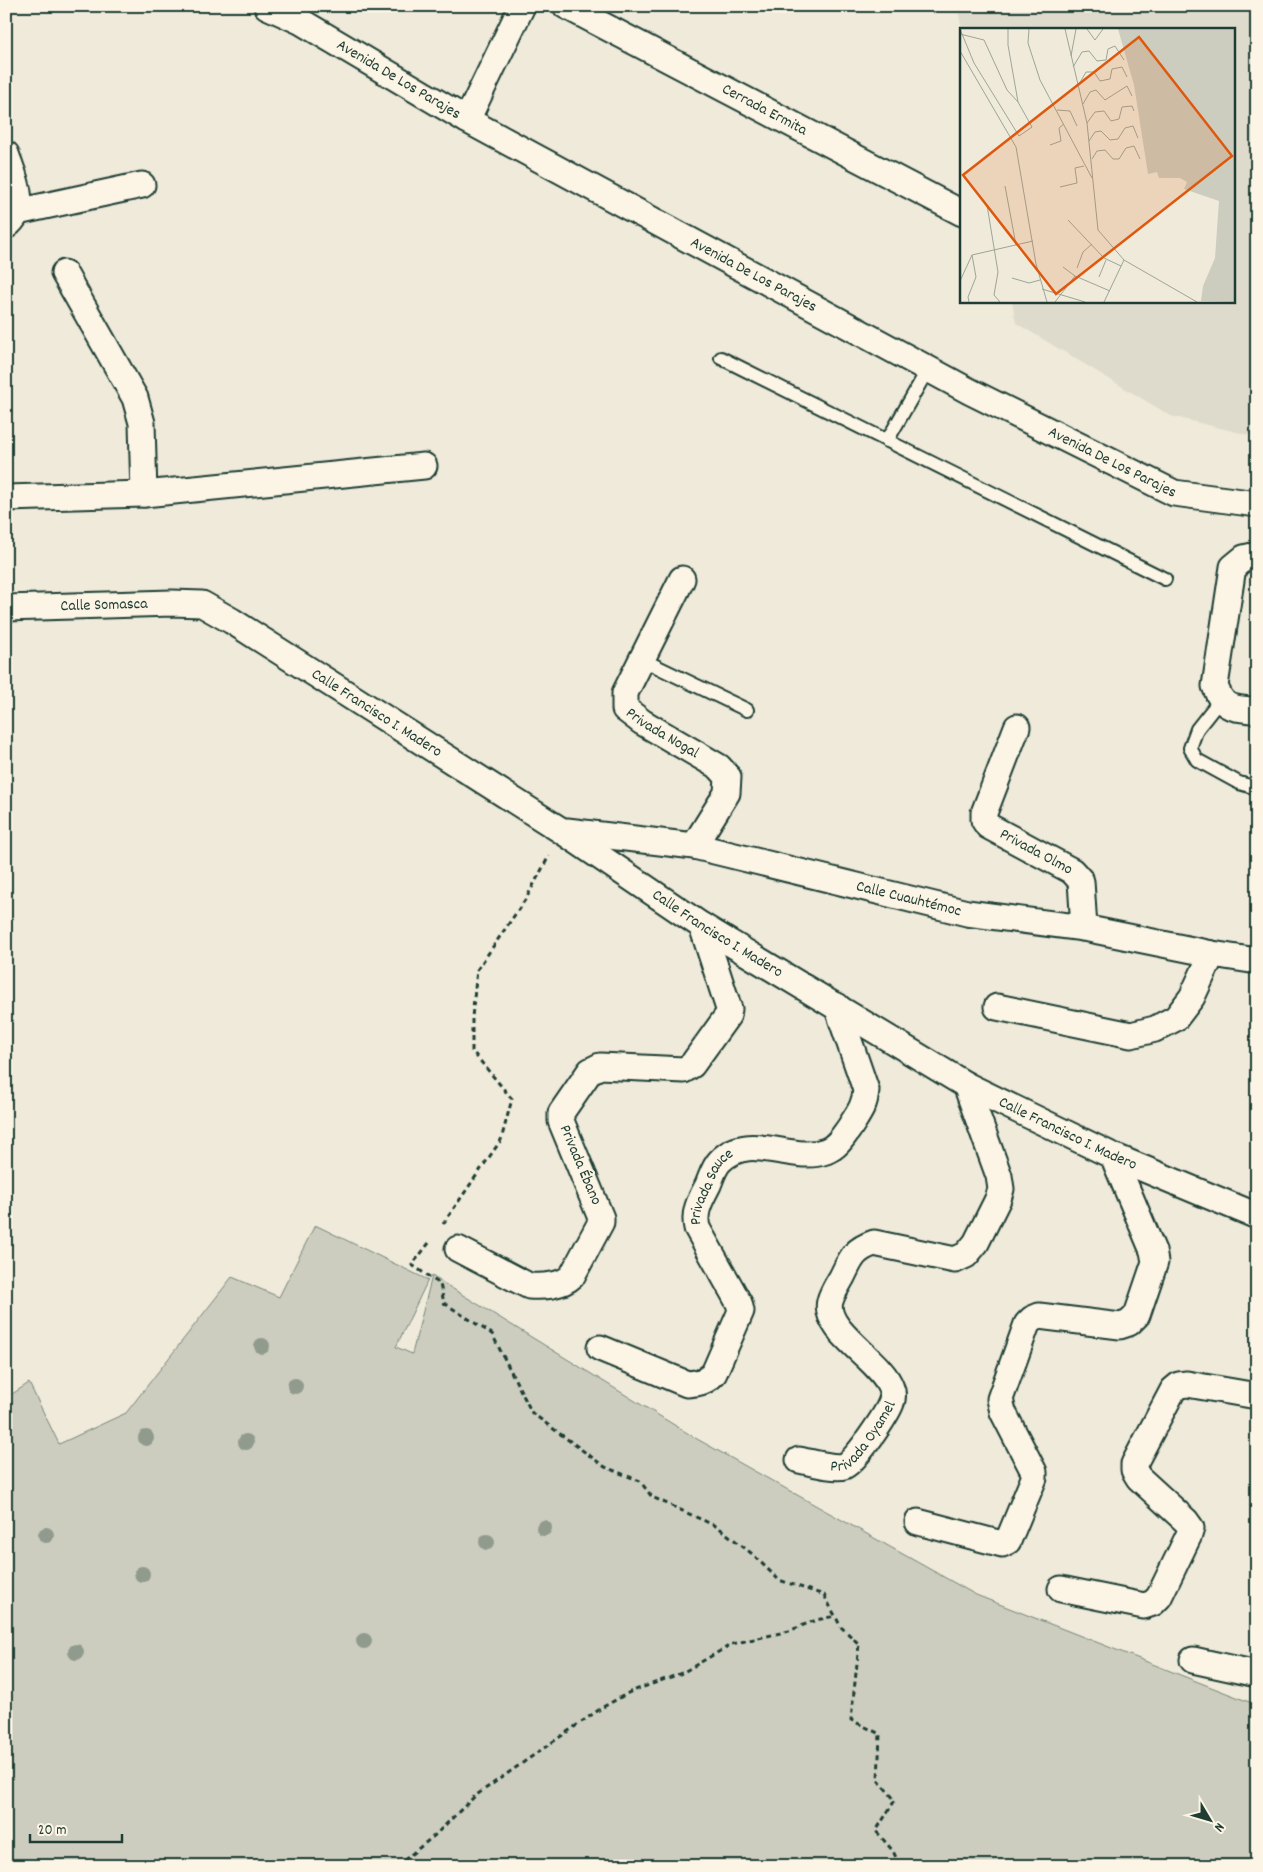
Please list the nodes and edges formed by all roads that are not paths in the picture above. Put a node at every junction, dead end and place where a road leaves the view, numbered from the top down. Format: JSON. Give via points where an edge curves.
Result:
{"nodes":[{"id":1,"x":267,"y":6,"type":"edge"},
{"id":2,"x":522,"y":6,"type":"edge"},
{"id":3,"x":566,"y":6,"type":"edge"},
{"id":4,"x":467,"y":120,"type":"junction"},
{"id":5,"x":6,"y":154,"type":"edge"},
{"id":6,"x":142,"y":185,"type":"dead end"},
{"id":7,"x":960,"y":211,"type":"edge"},
{"id":8,"x":12,"y":219,"type":"edge"},
{"id":9,"x":64,"y":274,"type":"dead end"},
{"id":10,"x":721,"y":358,"type":"dead end"},
{"id":11,"x":928,"y":369,"type":"junction"},
{"id":12,"x":887,"y":441,"type":"junction"},
{"id":13,"x":424,"y":466,"type":"dead end"},
{"id":14,"x":144,"y":494,"type":"junction"},
{"id":15,"x":6,"y":498,"type":"edge"},
{"id":16,"x":1257,"y":504,"type":"edge"},
{"id":17,"x":1257,"y":555,"type":"edge"},
{"id":18,"x":682,"y":578,"type":"dead end"},
{"id":19,"x":1165,"y":579,"type":"dead end"},
{"id":20,"x":202,"y":604,"type":"joint"},
{"id":21,"x":6,"y":608,"type":"edge"},
{"id":22,"x":642,"y":659,"type":"junction"},
{"id":23,"x":1220,"y":700,"type":"junction"},
{"id":24,"x":747,"y":710,"type":"dead end"},
{"id":25,"x":1257,"y":711,"type":"edge"},
{"id":26,"x":1017,"y":727,"type":"dead end"},
{"id":27,"x":1257,"y":788,"type":"edge"},
{"id":28,"x":562,"y":831,"type":"junction"},
{"id":29,"x":694,"y":846,"type":"junction"},
{"id":30,"x":702,"y":926,"type":"junction"},
{"id":31,"x":1084,"y":928,"type":"junction"},
{"id":32,"x":1212,"y":954,"type":"junction"},
{"id":33,"x":1257,"y":961,"type":"edge"},
{"id":34,"x":836,"y":1006,"type":"junction"},
{"id":35,"x":997,"y":1007,"type":"dead end"},
{"id":36,"x":966,"y":1085,"type":"junction"},
{"id":37,"x":1113,"y":1156,"type":"junction"},
{"id":38,"x":1257,"y":1216,"type":"edge"},
{"id":39,"x":458,"y":1249,"type":"dead end"},
{"id":40,"x":600,"y":1348,"type":"dead end"},
{"id":41,"x":1257,"y":1396,"type":"edge"},
{"id":42,"x":799,"y":1460,"type":"dead end"},
{"id":43,"x":918,"y":1522,"type":"dead end"},
{"id":44,"x":1061,"y":1589,"type":"dead end"},
{"id":45,"x":1193,"y":1660,"type":"dead end"},
{"id":46,"x":1257,"y":1674,"type":"edge"}],
"edges":[{"from":1,"to":4,"type":"street","name":"Avenida De Los Parajes","via":[[300,21]]},
{"from":2,"to":4,"type":"street"},
{"from":3,"to":7,"type":"street","name":"Cerrada Ermita"},
{"from":4,"to":11,"type":"street","name":"Avenida De Los Parajes"},
{"from":5,"to":8,"type":"street","via":[[20,205]]},
{"from":6,"to":8,"type":"street"},
{"from":9,"to":14,"type":"street","via":[[135,398],[142,422]]},
{"from":10,"to":12,"type":"lane"},
{"from":11,"to":12,"type":"lane"},
{"from":11,"to":16,"type":"street","name":"Avenida De Los Parajes","via":[[1174,493]]},
{"from":12,"to":19,"type":"lane"},
{"from":13,"to":14,"type":"street"},
{"from":14,"to":15,"type":"street"},
{"from":17,"to":23,"type":"street","via":[[1244,558],[1233,567],[1216,686]]},
{"from":18,"to":22,"type":"street","name":"Privada Nogal"},
{"from":20,"to":21,"type":"street","name":"Calle Somasca"},
{"from":20,"to":28,"type":"street","name":"Calle Francisco I. Madero"},
{"from":22,"to":24,"type":"lane"},
{"from":22,"to":29,"type":"street","name":"Privada Nogal","via":[[625,692],[625,709],[719,768],[728,778],[728,793]]},
{"from":23,"to":25,"type":"street","via":[[1231,707]]},
{"from":23,"to":27,"type":"lane","via":[[1197,730],[1190,748],[1197,760]]},
{"from":26,"to":31,"type":"street","name":"Privada Olmo","via":[[984,820],[988,826],[1078,876]]},
{"from":28,"to":29,"type":"street","name":"Calle Cuauhtémoc"},
{"from":28,"to":30,"type":"street","name":"Calle Francisco I. Madero"},
{"from":29,"to":31,"type":"street","name":"Calle Cuauhtémoc","via":[[967,913]]},
{"from":30,"to":34,"type":"street","name":"Calle Francisco I. Madero"},
{"from":30,"to":39,"type":"street","name":"Privada Ébano","via":[[729,1009],[728,1016],[692,1065],[684,1070],[594,1068],[561,1113],[561,1122],[601,1218],[572,1276],[564,1281],[529,1286]]},
{"from":31,"to":32,"type":"street","name":"Calle Cuauhtémoc"},
{"from":32,"to":33,"type":"street","name":"Calle Cuauhtémoc"},
{"from":32,"to":35,"type":"street","via":[[1192,997],[1176,1018],[1155,1029],[1132,1035]]},
{"from":34,"to":36,"type":"street","name":"Calle Francisco I. Madero"},
{"from":34,"to":40,"type":"street","name":"Privada Sauce","via":[[866,1090],[865,1103],[841,1141],[827,1151],[810,1155],[753,1146],[734,1150],[719,1162],[697,1208],[697,1228],[741,1311],[714,1373],[708,1380],[687,1384]]},
{"from":36,"to":37,"type":"street","name":"Calle Francisco I. Madero"},
{"from":36,"to":42,"type":"street","name":"Privada Oyamel","via":[[999,1176],[1001,1189],[998,1199],[976,1243],[966,1255],[955,1260],[874,1243],[853,1254],[829,1301],[830,1316],[887,1377],[892,1402],[857,1457],[846,1466]]},
{"from":37,"to":38,"type":"street","name":"Calle Francisco I. Madero"},
{"from":37,"to":43,"type":"street","via":[[1155,1262],[1137,1314],[1129,1323],[1120,1326],[1039,1316],[1027,1324],[1000,1399],[1034,1478],[1008,1541],[1002,1544]]},
{"from":41,"to":44,"type":"street","via":[[1179,1385],[1173,1390],[1134,1464],[1139,1478],[1191,1528],[1159,1597],[1153,1603],[1144,1606]]},
{"from":45,"to":46,"type":"street"}]}
